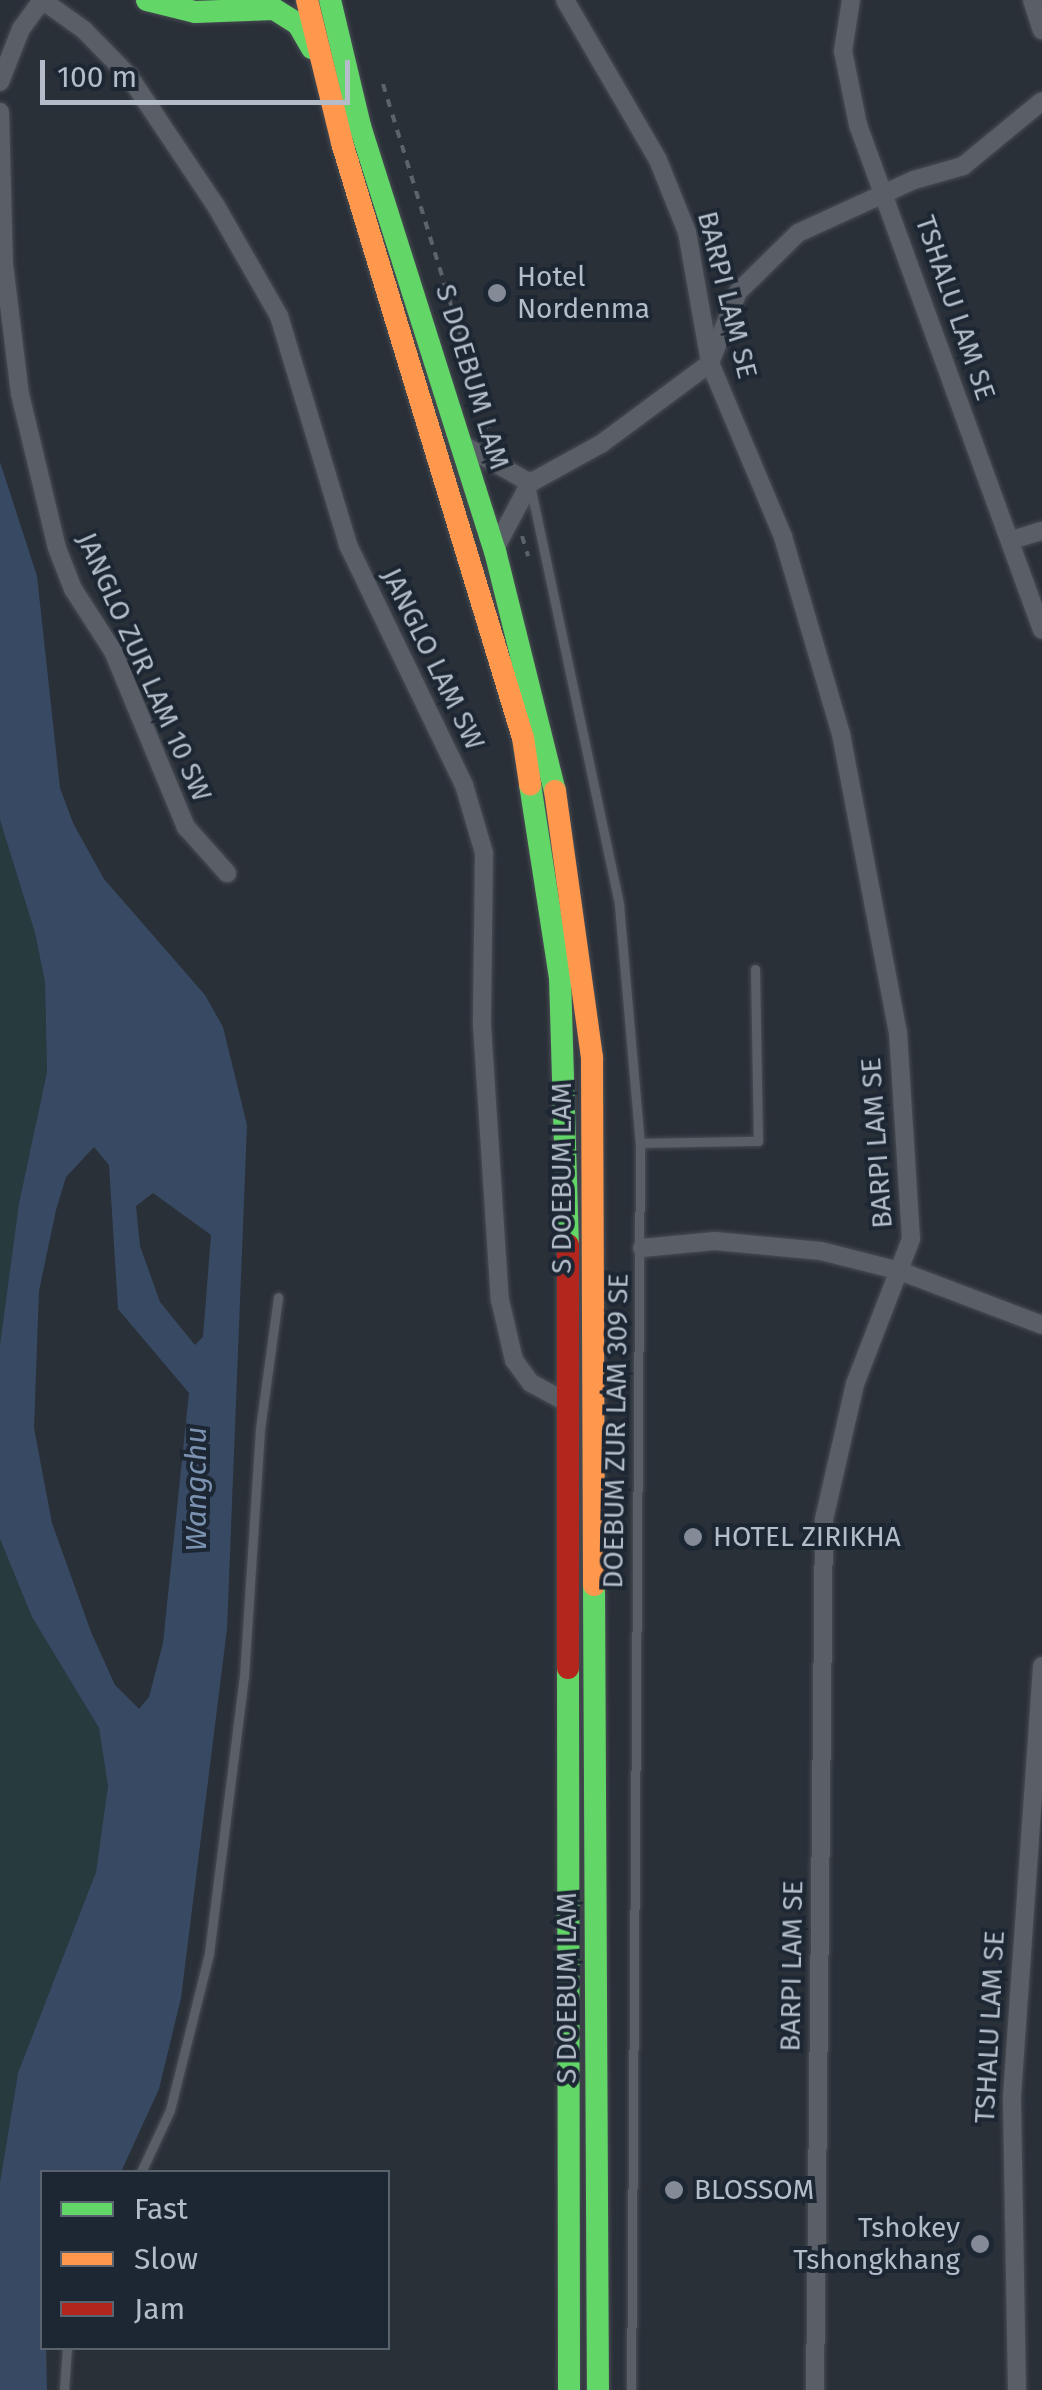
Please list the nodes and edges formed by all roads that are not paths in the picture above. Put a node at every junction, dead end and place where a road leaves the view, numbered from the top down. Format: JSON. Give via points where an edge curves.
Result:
{"nodes":[{"id":1,"x":42,"y":0,"type":"edge"},
{"id":2,"x":147,"y":0,"type":"edge"},
{"id":3,"x":307,"y":0,"type":"edge"},
{"id":4,"x":330,"y":0,"type":"edge"},
{"id":5,"x":566,"y":0,"type":"edge"},
{"id":6,"x":851,"y":0,"type":"edge"},
{"id":7,"x":1032,"y":0,"type":"edge"},
{"id":8,"x":245,"y":3,"type":"edge"},
{"id":9,"x":1042,"y":30,"type":"edge"},
{"id":10,"x":0,"y":82,"type":"edge"},
{"id":11,"x":328,"y":94,"type":"junction"},
{"id":12,"x":1042,"y":101,"type":"edge"},
{"id":13,"x":0,"y":112,"type":"edge"},
{"id":14,"x":888,"y":194,"type":"junction"},
{"id":15,"x":710,"y":362,"type":"junction"},
{"id":16,"x":460,"y":440,"type":"junction"},
{"id":17,"x":530,"y":483,"type":"junction"},
{"id":18,"x":1042,"y":531,"type":"edge"},
{"id":19,"x":1012,"y":540,"type":"junction"},
{"id":20,"x":495,"y":551,"type":"junction"},
{"id":21,"x":1042,"y":630,"type":"edge"},
{"id":22,"x":227,"y":873,"type":"dead end"},
{"id":23,"x":755,"y":969,"type":"dead end"},
{"id":24,"x":640,"y":1143,"type":"junction"},
{"id":25,"x":642,"y":1248,"type":"junction"},
{"id":26,"x":900,"y":1271,"type":"junction"},
{"id":27,"x":278,"y":1297,"type":"dead end"},
{"id":28,"x":1042,"y":1326,"type":"edge"},
{"id":29,"x":568,"y":1403,"type":"junction"},
{"id":30,"x":1042,"y":1666,"type":"edge"},
{"id":31,"x":142,"y":2170,"type":"edge"},
{"id":32,"x":67,"y":2350,"type":"edge"},
{"id":33,"x":64,"y":2390,"type":"edge"},
{"id":34,"x":569,"y":2390,"type":"edge"},
{"id":35,"x":598,"y":2390,"type":"edge"},
{"id":36,"x":630,"y":2390,"type":"edge"},
{"id":37,"x":815,"y":2390,"type":"edge"},
{"id":38,"x":1017,"y":2390,"type":"edge"}],
"edges":[{"from":1,"to":10,"type":"street","via":[[21,29]]},
{"from":1,"to":29,"type":"street","name":"JANGLO LAM SW","via":[[84,30],[129,76],[279,316],[348,545],[464,785],[484,854],[480,991],[500,1300],[514,1360],[531,1383]]},
{"from":2,"to":8,"type":"highway","via":[[195,12]]},
{"from":3,"to":11,"type":"highway","name":"S DOEBUM LAM"},
{"from":4,"to":16,"type":"highway","name":"S DOEBUM LAM","via":[[360,126]]},
{"from":5,"to":15,"type":"street","name":"BARPI LAM SE","via":[[658,160],[687,232]]},
{"from":6,"to":14,"type":"street","name":"TSHALU LAM SE","via":[[844,74]]},
{"from":7,"to":9,"type":"street"},
{"from":8,"to":11,"type":"highway","via":[[274,9],[298,24]]},
{"from":11,"to":29,"type":"highway","name":"S DOEBUM LAM","via":[[523,738],[560,977]]},
{"from":12,"to":14,"type":"street","via":[[963,166]]},
{"from":13,"to":22,"type":"street","name":"JANGLO ZUR LAM 10 SW","via":[[4,264],[20,394],[57,548],[73,589],[113,651],[186,826]]},
{"from":14,"to":15,"type":"street","via":[[798,233],[753,274],[731,304]]},
{"from":14,"to":19,"type":"street","name":"TSHALU LAM SE","via":[[918,301]]},
{"from":15,"to":17,"type":"street","via":[[601,444]]},
{"from":15,"to":26,"type":"street","name":"BARPI LAM SE","via":[[783,538],[860,806],[898,1032],[914,1217]]},
{"from":16,"to":17,"type":"street","via":[[495,468]]},
{"from":16,"to":20,"type":"highway","name":"S DOEBUM LAM"},
{"from":17,"to":20,"type":"street"},
{"from":17,"to":24,"type":"lane","name":"DOEBUM ZUR LAM 309 SE","via":[[619,905]]},
{"from":18,"to":19,"type":"street"},
{"from":19,"to":21,"type":"street","name":"TSHALU LAM SE"},
{"from":20,"to":35,"type":"highway","name":"S DOEBUM LAM","via":[[562,810],[592,1057]]},
{"from":23,"to":24,"type":"lane","via":[[758,1141]]},
{"from":24,"to":25,"type":"lane","name":"DOEBUM ZUR LAM 309 SE"},
{"from":25,"to":26,"type":"street","via":[[715,1241],[821,1251]]},
{"from":25,"to":36,"type":"lane","name":"DOEBUM ZUR LAM 309 SE"},
{"from":26,"to":28,"type":"street"},
{"from":26,"to":37,"type":"street","name":"BARPI LAM SE","via":[[855,1384],[824,1519]]},
{"from":27,"to":31,"type":"lane","via":[[260,1428],[244,1677],[209,1954],[170,2110]]},
{"from":29,"to":34,"type":"highway","name":"S DOEBUM LAM"},
{"from":30,"to":38,"type":"street","name":"TSHALU LAM SE","via":[[1012,2096]]},
{"from":32,"to":33,"type":"lane"}]}
